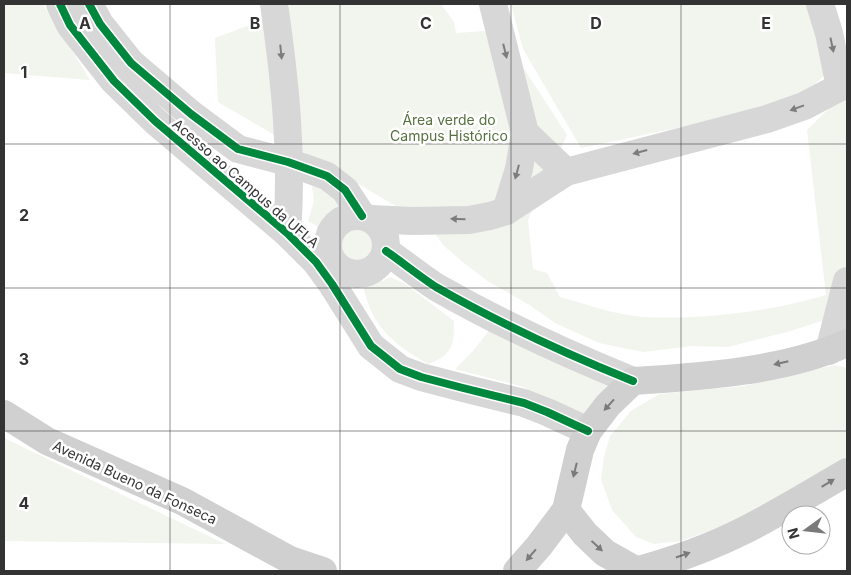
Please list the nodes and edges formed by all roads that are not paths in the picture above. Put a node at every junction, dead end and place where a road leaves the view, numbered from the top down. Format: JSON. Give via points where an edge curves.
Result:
{"nodes":[{"id":1,"x":60,"y":4,"type":"edge"},
{"id":2,"x":89,"y":4,"type":"edge"},
{"id":3,"x":274,"y":4,"type":"edge"},
{"id":4,"x":493,"y":4,"type":"edge"},
{"id":5,"x":820,"y":4,"type":"edge"},
{"id":6,"x":844,"y":86,"type":"edge"},
{"id":7,"x":525,"y":133,"type":"junction"},
{"id":8,"x":288,"y":162,"type":"junction"},
{"id":9,"x":566,"y":172,"type":"junction"},
{"id":10,"x":506,"y":211,"type":"junction"},
{"id":11,"x":367,"y":217,"type":"junction"},
{"id":12,"x":287,"y":233,"type":"junction"},
{"id":13,"x":386,"y":251,"type":"junction"},
{"id":14,"x":324,"y":261,"type":"junction"},
{"id":15,"x":847,"y":280,"type":"edge"},
{"id":16,"x":841,"y":352,"type":"edge"},
{"id":17,"x":633,"y":381,"type":"junction"},
{"id":18,"x":4,"y":414,"type":"edge"},
{"id":19,"x":588,"y":432,"type":"junction"},
{"id":20,"x":847,"y":472,"type":"edge"},
{"id":21,"x":566,"y":510,"type":"junction"},
{"id":22,"x":323,"y":571,"type":"edge"},
{"id":23,"x":517,"y":571,"type":"edge"},
{"id":24,"x":636,"y":571,"type":"edge"}],
"edges":[{"from":1,"to":12,"type":"street","name":"Acesso ao Campus da UFLA","via":[[70,25],[114,80],[156,121]]},
{"from":2,"to":8,"type":"street","name":"Acesso ao Campus da UFLA","via":[[100,24],[131,63],[191,114],[238,149]]},
{"from":3,"to":8,"type":"street","one_way":true,"via":[[287,112]]},
{"from":4,"to":7,"type":"street","one_way":true},
{"from":5,"to":6,"type":"street","one_way":true},
{"from":6,"to":9,"type":"street","one_way":true,"via":[[804,106],[767,119]]},
{"from":7,"to":9,"type":"street"},
{"from":7,"to":10,"type":"street","one_way":true},
{"from":8,"to":11,"type":"street","name":"Acesso ao Campus da UFLA","via":[[327,176],[345,190]]},
{"from":8,"to":12,"type":"street"},
{"from":9,"to":10,"type":"street"},
{"from":10,"to":11,"type":"street","one_way":true,"via":[[469,220]]},
{"from":11,"to":13,"type":"street","via":[[381,227],[386,238]]},
{"from":11,"to":14,"type":"street","via":[[351,216],[333,228]]},
{"from":12,"to":14,"type":"street","name":"Acesso ao Campus da UFLA"},
{"from":13,"to":14,"type":"street","via":[[380,264],[369,272],[355,274]]},
{"from":13,"to":17,"type":"street","via":[[434,286],[489,315],[583,361]]},
{"from":14,"to":19,"type":"street","name":"Acesso ao Campus da UFLA","via":[[332,284],[371,346],[400,369],[524,403]]},
{"from":15,"to":16,"type":"street"},
{"from":16,"to":17,"type":"main road","one_way":true,"via":[[759,368]]},
{"from":17,"to":19,"type":"main road","one_way":true,"via":[[608,405]]},
{"from":18,"to":22,"type":"main road","name":"Avenida Bueno da Fonseca","via":[[47,441],[182,502],[290,560]]},
{"from":19,"to":21,"type":"main road","one_way":true,"via":[[580,450]]},
{"from":24,"to":20,"type":"main road","one_way":true,"via":[[694,552],[743,531]]},
{"from":21,"to":23,"type":"main road","one_way":true},
{"from":21,"to":24,"type":"main road","one_way":true,"via":[[605,553]]}]}
